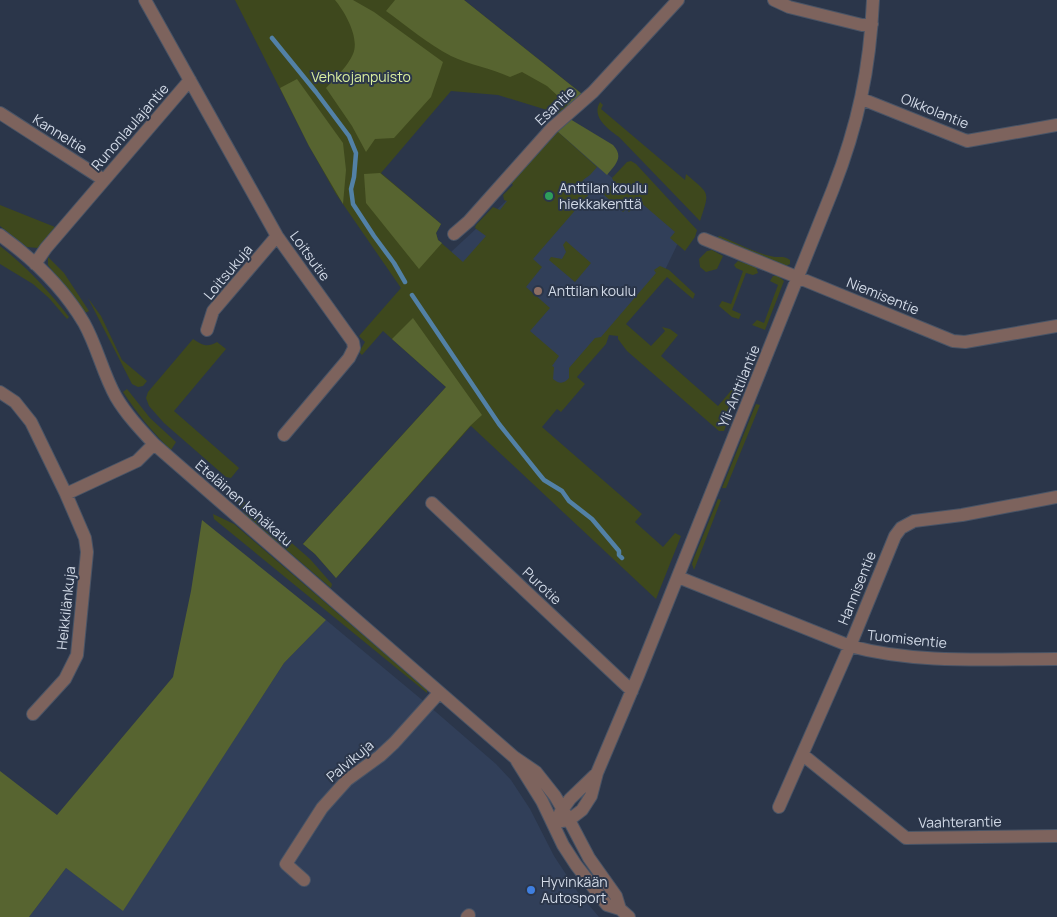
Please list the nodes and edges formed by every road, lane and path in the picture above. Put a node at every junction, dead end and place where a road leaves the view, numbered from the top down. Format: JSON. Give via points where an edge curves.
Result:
{"nodes":[{"id":1,"x":145,"y":0,"type":"edge"},
{"id":2,"x":678,"y":0,"type":"edge"},
{"id":3,"x":774,"y":0,"type":"edge"},
{"id":4,"x":874,"y":0,"type":"edge"},
{"id":5,"x":872,"y":24,"type":"junction"},
{"id":6,"x":190,"y":80,"type":"junction"},
{"id":7,"x":862,"y":98,"type":"junction"},
{"id":8,"x":0,"y":114,"type":"edge"},
{"id":9,"x":1057,"y":125,"type":"edge"},
{"id":10,"x":104,"y":180,"type":"junction"},
{"id":11,"x":454,"y":234,"type":"dead end"},
{"id":12,"x":0,"y":235,"type":"edge"},
{"id":13,"x":277,"y":236,"type":"junction"},
{"id":14,"x":704,"y":239,"type":"dead end"},
{"id":15,"x":35,"y":264,"type":"junction"},
{"id":16,"x":798,"y":278,"type":"junction"},
{"id":17,"x":1057,"y":326,"type":"edge"},
{"id":18,"x":207,"y":330,"type":"dead end"},
{"id":19,"x":0,"y":392,"type":"edge"},
{"id":20,"x":284,"y":435,"type":"dead end"},
{"id":21,"x":154,"y":444,"type":"junction"},
{"id":22,"x":66,"y":494,"type":"junction"},
{"id":23,"x":1057,"y":497,"type":"edge"},
{"id":24,"x":432,"y":503,"type":"dead end"},
{"id":25,"x":678,"y":577,"type":"junction"},
{"id":26,"x":850,"y":646,"type":"junction"},
{"id":27,"x":1057,"y":659,"type":"edge"},
{"id":28,"x":632,"y":691,"type":"junction"},
{"id":29,"x":439,"y":693,"type":"junction"},
{"id":30,"x":33,"y":714,"type":"dead end"},
{"id":31,"x":803,"y":755,"type":"junction"},
{"id":32,"x":514,"y":757,"type":"junction"},
{"id":33,"x":779,"y":808,"type":"dead end"},
{"id":34,"x":566,"y":814,"type":"junction"},
{"id":35,"x":554,"y":822,"type":"junction"},
{"id":36,"x":1057,"y":836,"type":"edge"},
{"id":37,"x":304,"y":880,"type":"dead end"},
{"id":38,"x":624,"y":913,"type":"edge"}],
"edges":[{"from":1,"to":6,"type":"street","name":"Runonlaulajantie"},
{"from":2,"to":11,"type":"street","name":"Esantie","via":[[593,92],[552,128]]},
{"from":3,"to":5,"type":"street","via":[[789,7],[862,25]]},
{"from":4,"to":5,"type":"street","name":"Yli-Anttilantie"},
{"from":5,"to":7,"type":"street","name":"Yli-Anttilantie"},
{"from":6,"to":10,"type":"street","name":"Runonlaulajantie"},
{"from":6,"to":13,"type":"street","name":"Loitsutie"},
{"from":7,"to":9,"type":"street","name":"Olkkolantie","via":[[967,141]]},
{"from":7,"to":16,"type":"street","name":"Yli-Anttilantie","via":[[848,152]]},
{"from":8,"to":10,"type":"street","name":"Kanneltie"},
{"from":10,"to":15,"type":"street","name":"Runonlaulajantie"},
{"from":12,"to":15,"type":"street","name":"Eteläinen kehäkatu"},
{"from":13,"to":18,"type":"street","name":"Loitsukuja","via":[[213,312]]},
{"from":13,"to":20,"type":"street","name":"Loitsutie","via":[[353,342],[354,348]]},
{"from":14,"to":16,"type":"street","name":"Niemisentie"},
{"from":15,"to":21,"type":"street","name":"Eteläinen kehäkatu","via":[[63,294],[84,324],[116,396],[133,422]]},
{"from":16,"to":17,"type":"street","name":"Niemisentie","via":[[953,341],[965,342]]},
{"from":16,"to":25,"type":"street","name":"Yli-Anttilantie"},
{"from":19,"to":22,"type":"street","name":"Heikkilänkuja","via":[[15,402],[31,422]]},
{"from":21,"to":22,"type":"street","via":[[137,462]]},
{"from":21,"to":29,"type":"street","name":"Eteläinen kehäkatu"},
{"from":22,"to":30,"type":"street","name":"Heikkilänkuja","via":[[85,538],[87,552],[77,655],[65,679]]},
{"from":23,"to":26,"type":"street","name":"Hannisentie","via":[[962,516],[914,521],[901,528]]},
{"from":24,"to":28,"type":"street","name":"Purotie"},
{"from":25,"to":26,"type":"street","name":"Tuomisentie"},
{"from":25,"to":28,"type":"street","name":"Yli-Anttilantie"},
{"from":26,"to":27,"type":"street","name":"Tuomisentie","via":[[912,657]]},
{"from":26,"to":31,"type":"street","name":"Hannisentie"},
{"from":28,"to":34,"type":"street","name":"Yli-Anttilantie","via":[[597,773],[592,796],[588,803]]},
{"from":29,"to":32,"type":"street","name":"Eteläinen kehäkatu"},
{"from":29,"to":37,"type":"street","name":"Palvikuja","via":[[394,743],[347,780],[322,808],[286,864]]},
{"from":31,"to":33,"type":"street","name":"Hannisentie"},
{"from":31,"to":36,"type":"street","name":"Vaahterantie","via":[[906,838]]},
{"from":32,"to":34,"type":"street","name":"Eteläinen kehäkatu","via":[[536,772]]},
{"from":32,"to":35,"type":"street","name":"Eteläinen kehäkatu"},
{"from":34,"to":35,"type":"street"},
{"from":34,"to":38,"type":"street","name":"Eteläinen kehäkatu"},
{"from":35,"to":38,"type":"street","name":"Eteläinen kehäkatu","via":[[563,845],[592,888],[607,905]]}]}
